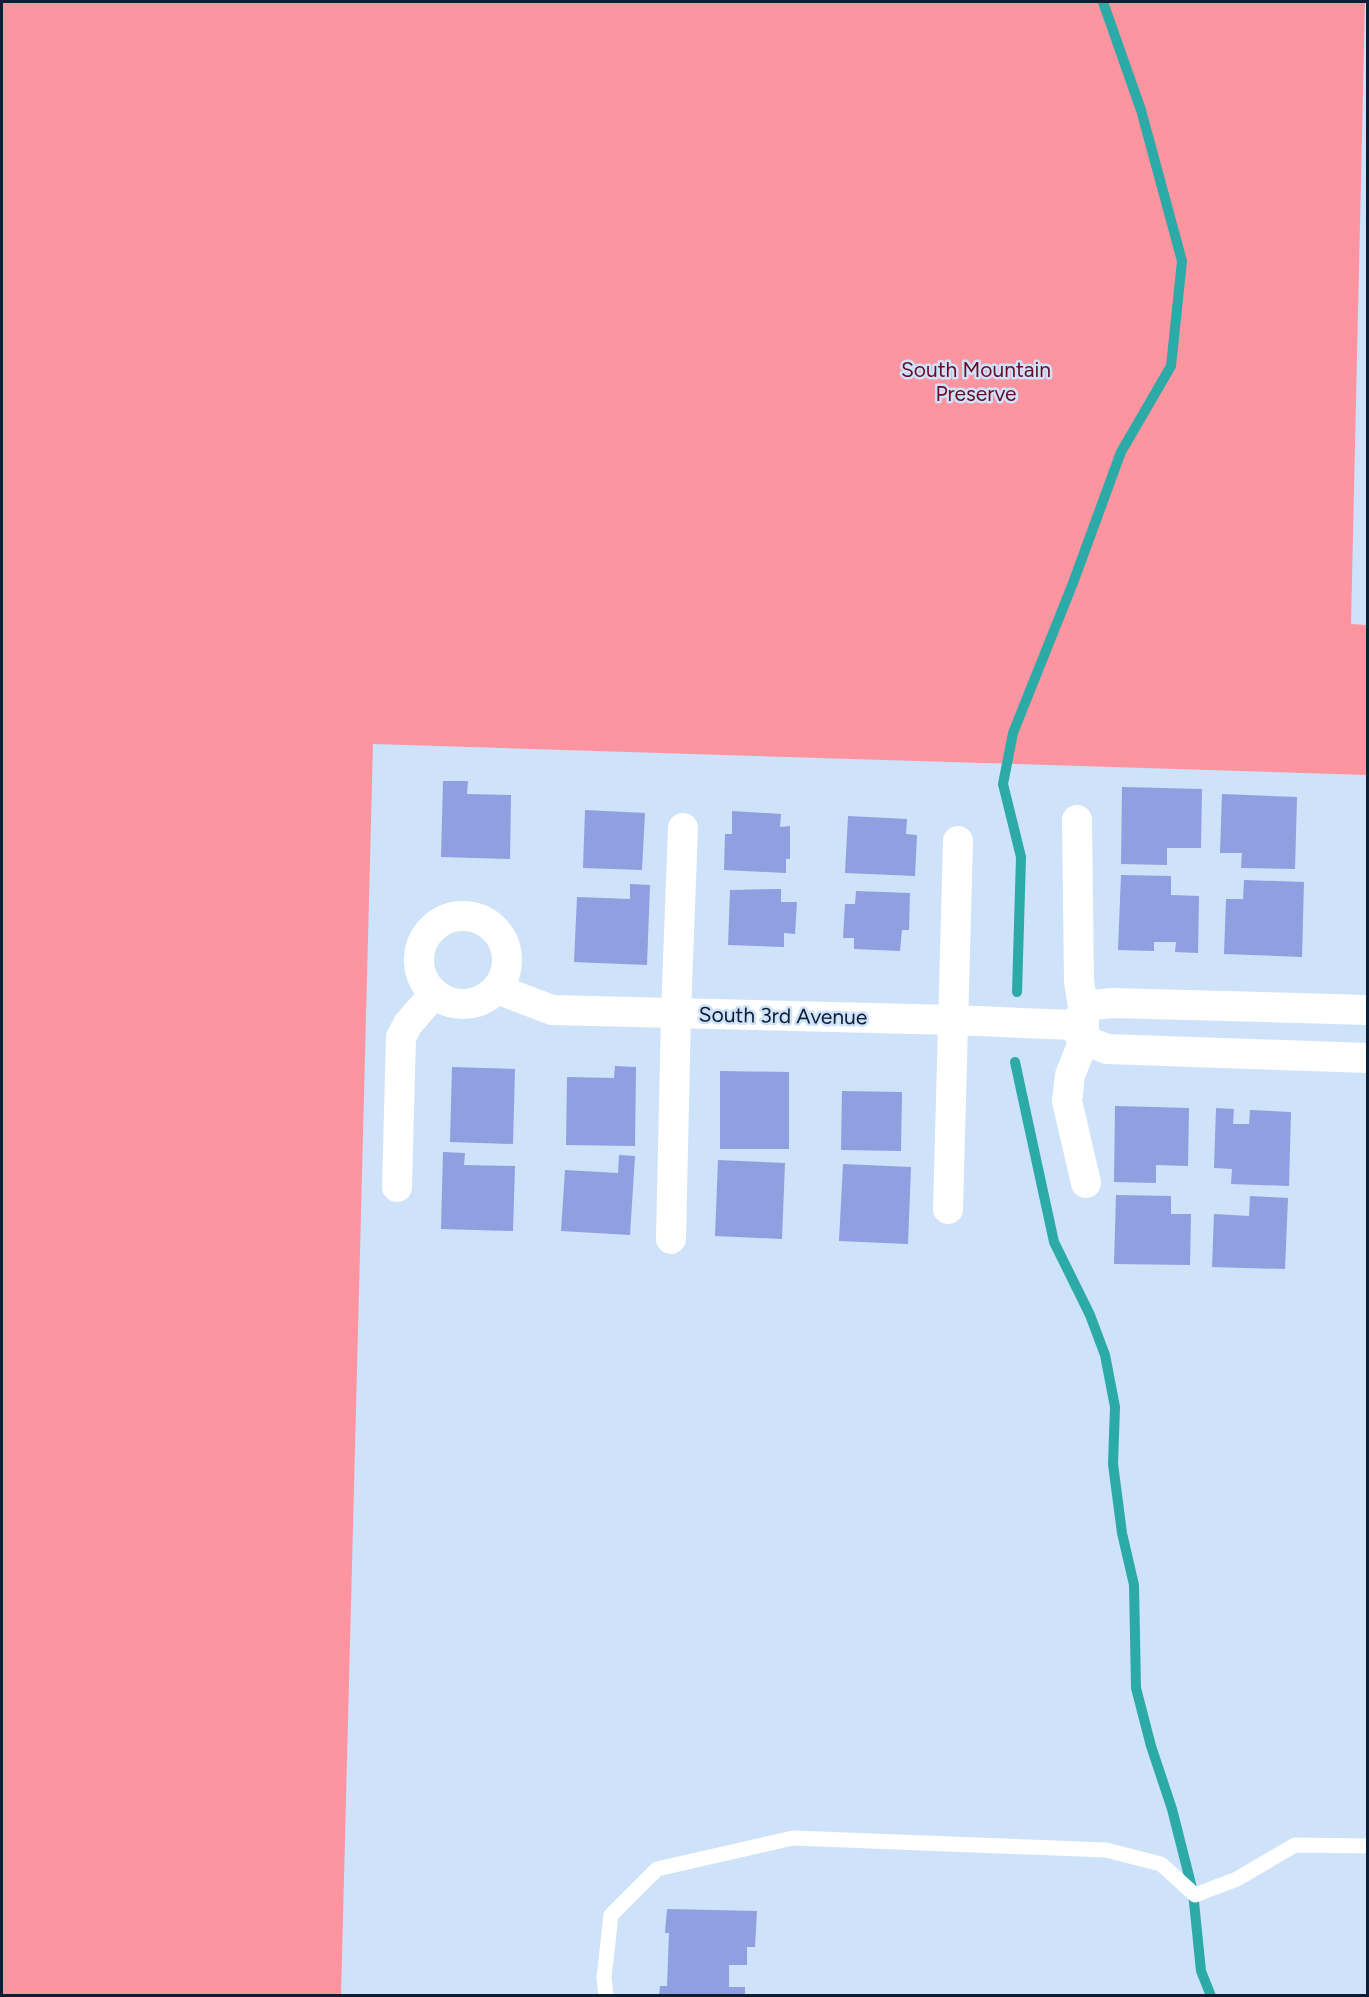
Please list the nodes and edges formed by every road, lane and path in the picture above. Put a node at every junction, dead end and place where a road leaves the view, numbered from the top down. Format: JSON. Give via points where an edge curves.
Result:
{"nodes":[{"id":1,"x":1077,"y":820,"type":"dead end"},
{"id":2,"x":683,"y":828,"type":"dead end"},
{"id":3,"x":958,"y":841,"type":"dead end"},
{"id":4,"x":497,"y":989,"type":"junction"},
{"id":5,"x":434,"y":994,"type":"junction"},
{"id":6,"x":1368,"y":1010,"type":"edge"},
{"id":7,"x":676,"y":1013,"type":"junction"},
{"id":8,"x":953,"y":1020,"type":"junction"},
{"id":9,"x":1080,"y":1026,"type":"junction"},
{"id":10,"x":1368,"y":1058,"type":"edge"},
{"id":11,"x":1086,"y":1183,"type":"dead end"},
{"id":12,"x":397,"y":1187,"type":"dead end"},
{"id":13,"x":948,"y":1209,"type":"dead end"},
{"id":14,"x":671,"y":1239,"type":"dead end"},
{"id":15,"x":1368,"y":1846,"type":"edge"},
{"id":16,"x":606,"y":1995,"type":"edge"}],
"edges":[{"from":1,"to":9,"type":"street"},
{"from":2,"to":7,"type":"street"},
{"from":3,"to":8,"type":"street"},
{"from":4,"to":5,"type":"street","via":[[483,1000],[466,1005]]},
{"from":4,"to":5,"type":"street","via":[[508,957],[503,940],[478,917],[460,915],[430,930],[421,945],[418,963],[423,980]]},
{"from":4,"to":7,"type":"street","name":"South 3rd Avenue","via":[[552,1010]]},
{"from":5,"to":12,"type":"street","via":[[401,1037]]},
{"from":6,"to":9,"type":"street","name":"South 3rd Avenue","via":[[1113,1003],[1093,1005]]},
{"from":7,"to":8,"type":"street","name":"South 3rd Avenue"},
{"from":7,"to":14,"type":"street"},
{"from":8,"to":9,"type":"street","name":"South 3rd Avenue"},
{"from":8,"to":13,"type":"street"},
{"from":9,"to":10,"type":"street","name":"South 3rd Avenue","via":[[1107,1049]]},
{"from":9,"to":11,"type":"street","via":[[1067,1101]]},
{"from":15,"to":16,"type":"lane","via":[[1295,1845],[1237,1879],[1195,1895],[1161,1864],[1106,1850],[793,1838],[657,1869],[611,1916],[604,1978]]}]}
